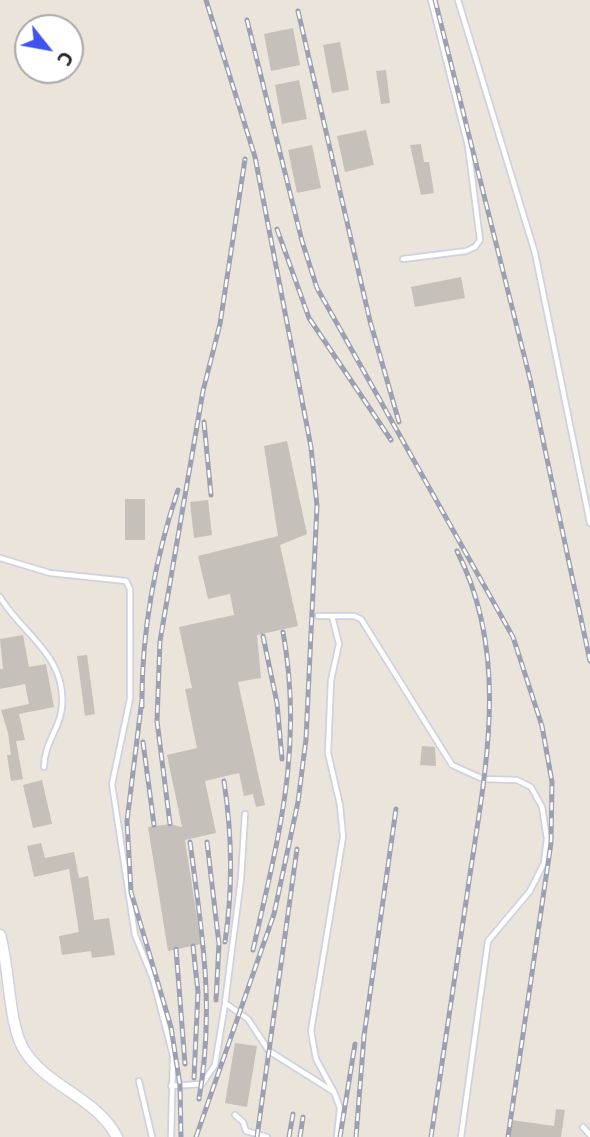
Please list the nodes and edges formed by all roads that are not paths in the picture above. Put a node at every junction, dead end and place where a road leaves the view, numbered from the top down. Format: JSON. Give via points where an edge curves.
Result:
{"nodes":[{"id":1,"x":431,"y":0,"type":"edge"},
{"id":2,"x":458,"y":0,"type":"edge"},
{"id":3,"x":403,"y":259,"type":"dead end"},
{"id":4,"x":590,"y":523,"type":"edge"},
{"id":5,"x":0,"y":558,"type":"edge"},
{"id":6,"x":0,"y":597,"type":"edge"},
{"id":7,"x":318,"y":616,"type":"dead end"},
{"id":8,"x":332,"y":616,"type":"junction"},
{"id":9,"x":44,"y":767,"type":"dead end"},
{"id":10,"x":244,"y":814,"type":"dead end"},
{"id":11,"x":0,"y":935,"type":"edge"},
{"id":12,"x":225,"y":1003,"type":"junction"},
{"id":13,"x":139,"y":1081,"type":"dead end"},
{"id":14,"x":171,"y":1086,"type":"junction"},
{"id":15,"x":334,"y":1093,"type":"junction"},
{"id":16,"x":234,"y":1115,"type":"dead end"},
{"id":17,"x":583,"y":1127,"type":"dead end"},
{"id":18,"x":590,"y":1135,"type":"edge"},
{"id":19,"x":117,"y":1137,"type":"edge"},
{"id":20,"x":152,"y":1137,"type":"edge"},
{"id":21,"x":171,"y":1137,"type":"edge"},
{"id":22,"x":267,"y":1137,"type":"edge"},
{"id":23,"x":337,"y":1137,"type":"edge"},
{"id":24,"x":461,"y":1137,"type":"edge"}],
"edges":[{"from":1,"to":3,"type":"lane","via":[[468,146],[480,240],[466,251]]},
{"from":2,"to":4,"type":"lane","via":[[536,253]]},
{"from":5,"to":14,"type":"lane","via":[[50,573],[126,581],[130,589],[130,699],[112,783],[135,935],[153,979],[173,1056]]},
{"from":6,"to":9,"type":"lane","via":[[52,661],[60,687],[63,707],[44,750]]},
{"from":7,"to":8,"type":"lane"},
{"from":8,"to":15,"type":"lane","via":[[339,657],[331,680],[328,753],[343,836],[312,1031],[316,1059]]},
{"from":8,"to":24,"type":"lane","via":[[361,619],[452,765],[483,779],[517,780],[531,787],[542,807],[547,839],[544,863],[530,891],[488,941]]},
{"from":10,"to":12,"type":"lane","via":[[241,879]]},
{"from":11,"to":19,"type":"street","via":[[15,1024],[25,1051],[48,1077],[99,1111]]},
{"from":12,"to":14,"type":"lane","via":[[215,1065],[202,1084]]},
{"from":12,"to":15,"type":"lane","via":[[248,1019],[270,1051]]},
{"from":13,"to":20,"type":"lane"},
{"from":14,"to":21,"type":"lane"},
{"from":15,"to":23,"type":"lane","via":[[340,1108]]},
{"from":16,"to":22,"type":"lane","via":[[246,1131]]},
{"from":17,"to":18,"type":"lane"}]}
